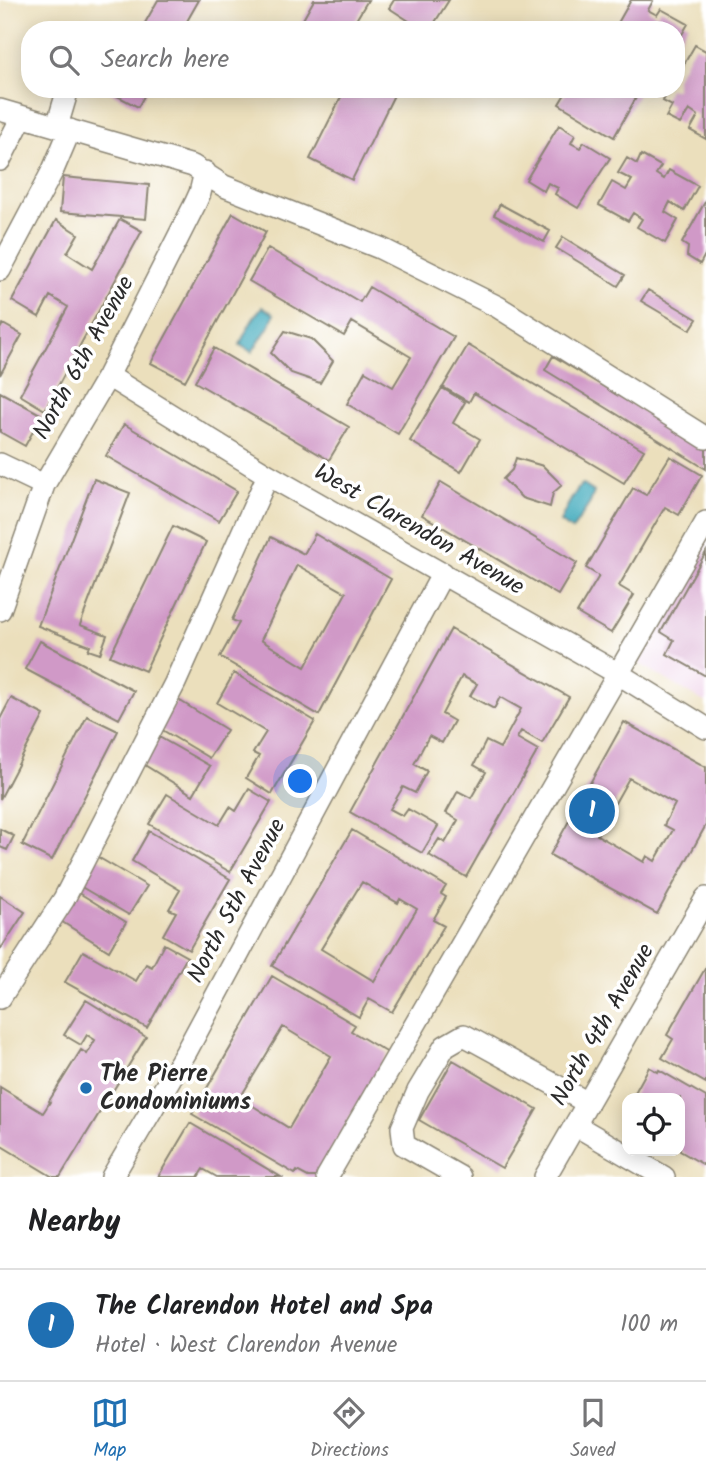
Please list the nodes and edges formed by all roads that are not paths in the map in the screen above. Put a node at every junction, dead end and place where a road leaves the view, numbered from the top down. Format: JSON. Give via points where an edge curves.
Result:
{"nodes":[{"id":1,"x":67,"y":98,"type":"edge"},
{"id":2,"x":0,"y":110,"type":"edge"},
{"id":3,"x":22,"y":117,"type":"junction"},
{"id":4,"x":63,"y":128,"type":"junction"},
{"id":5,"x":0,"y":160,"type":"edge"},
{"id":6,"x":205,"y":172,"type":"junction"},
{"id":7,"x":0,"y":270,"type":"edge"},
{"id":8,"x":108,"y":376,"type":"junction"},
{"id":9,"x":706,"y":438,"type":"edge"},
{"id":10,"x":0,"y":464,"type":"edge"},
{"id":11,"x":268,"y":474,"type":"junction"},
{"id":12,"x":44,"y":485,"type":"junction"},
{"id":13,"x":706,"y":523,"type":"edge"},
{"id":14,"x":443,"y":573,"type":"junction"},
{"id":15,"x":0,"y":610,"type":"edge"},
{"id":16,"x":617,"y":673,"type":"junction"},
{"id":17,"x":704,"y":722,"type":"edge"},
{"id":18,"x":706,"y":898,"type":"edge"},
{"id":19,"x":0,"y":998,"type":"edge"},
{"id":20,"x":588,"y":1103,"type":"junction"},
{"id":21,"x":575,"y":1125,"type":"junction"},
{"id":22,"x":112,"y":1177,"type":"edge"},
{"id":23,"x":327,"y":1177,"type":"edge"},
{"id":24,"x":460,"y":1177,"type":"edge"},
{"id":25,"x":545,"y":1177,"type":"edge"},
{"id":26,"x":664,"y":1177,"type":"edge"}],
"edges":[{"from":1,"to":4,"type":"street"},
{"from":2,"to":3,"type":"street"},
{"from":3,"to":4,"type":"street"},
{"from":3,"to":5,"type":"street"},
{"from":4,"to":6,"type":"street"},
{"from":4,"to":7,"type":"street","via":[[53,170]]},
{"from":6,"to":8,"type":"street","name":"North 6th Avenue","via":[[195,204]]},
{"from":6,"to":9,"type":"street","via":[[224,186],[380,248],[498,307]]},
{"from":8,"to":11,"type":"street","name":"West Clarendon Avenue"},
{"from":8,"to":12,"type":"street","name":"North 6th Avenue"},
{"from":10,"to":12,"type":"street"},
{"from":11,"to":14,"type":"street","name":"West Clarendon Avenue"},
{"from":11,"to":19,"type":"street","via":[[169,695],[64,899]]},
{"from":12,"to":15,"type":"street","name":"North 6th Avenue"},
{"from":13,"to":16,"type":"street"},
{"from":14,"to":16,"type":"street","name":"West Clarendon Avenue"},
{"from":14,"to":22,"type":"street","name":"North 5th Avenue","via":[[186,1052]]},
{"from":16,"to":17,"type":"street","name":"West Clarendon Avenue"},
{"from":16,"to":23,"type":"street"},
{"from":18,"to":20,"type":"street","name":"North 4th Avenue"},
{"from":20,"to":21,"type":"street","name":"North 4th Avenue"},
{"from":20,"to":24,"type":"street","via":[[464,1035],[445,1046],[402,1128],[404,1144]]},
{"from":21,"to":25,"type":"street","name":"North 4th Avenue"},
{"from":21,"to":26,"type":"street"}]}
